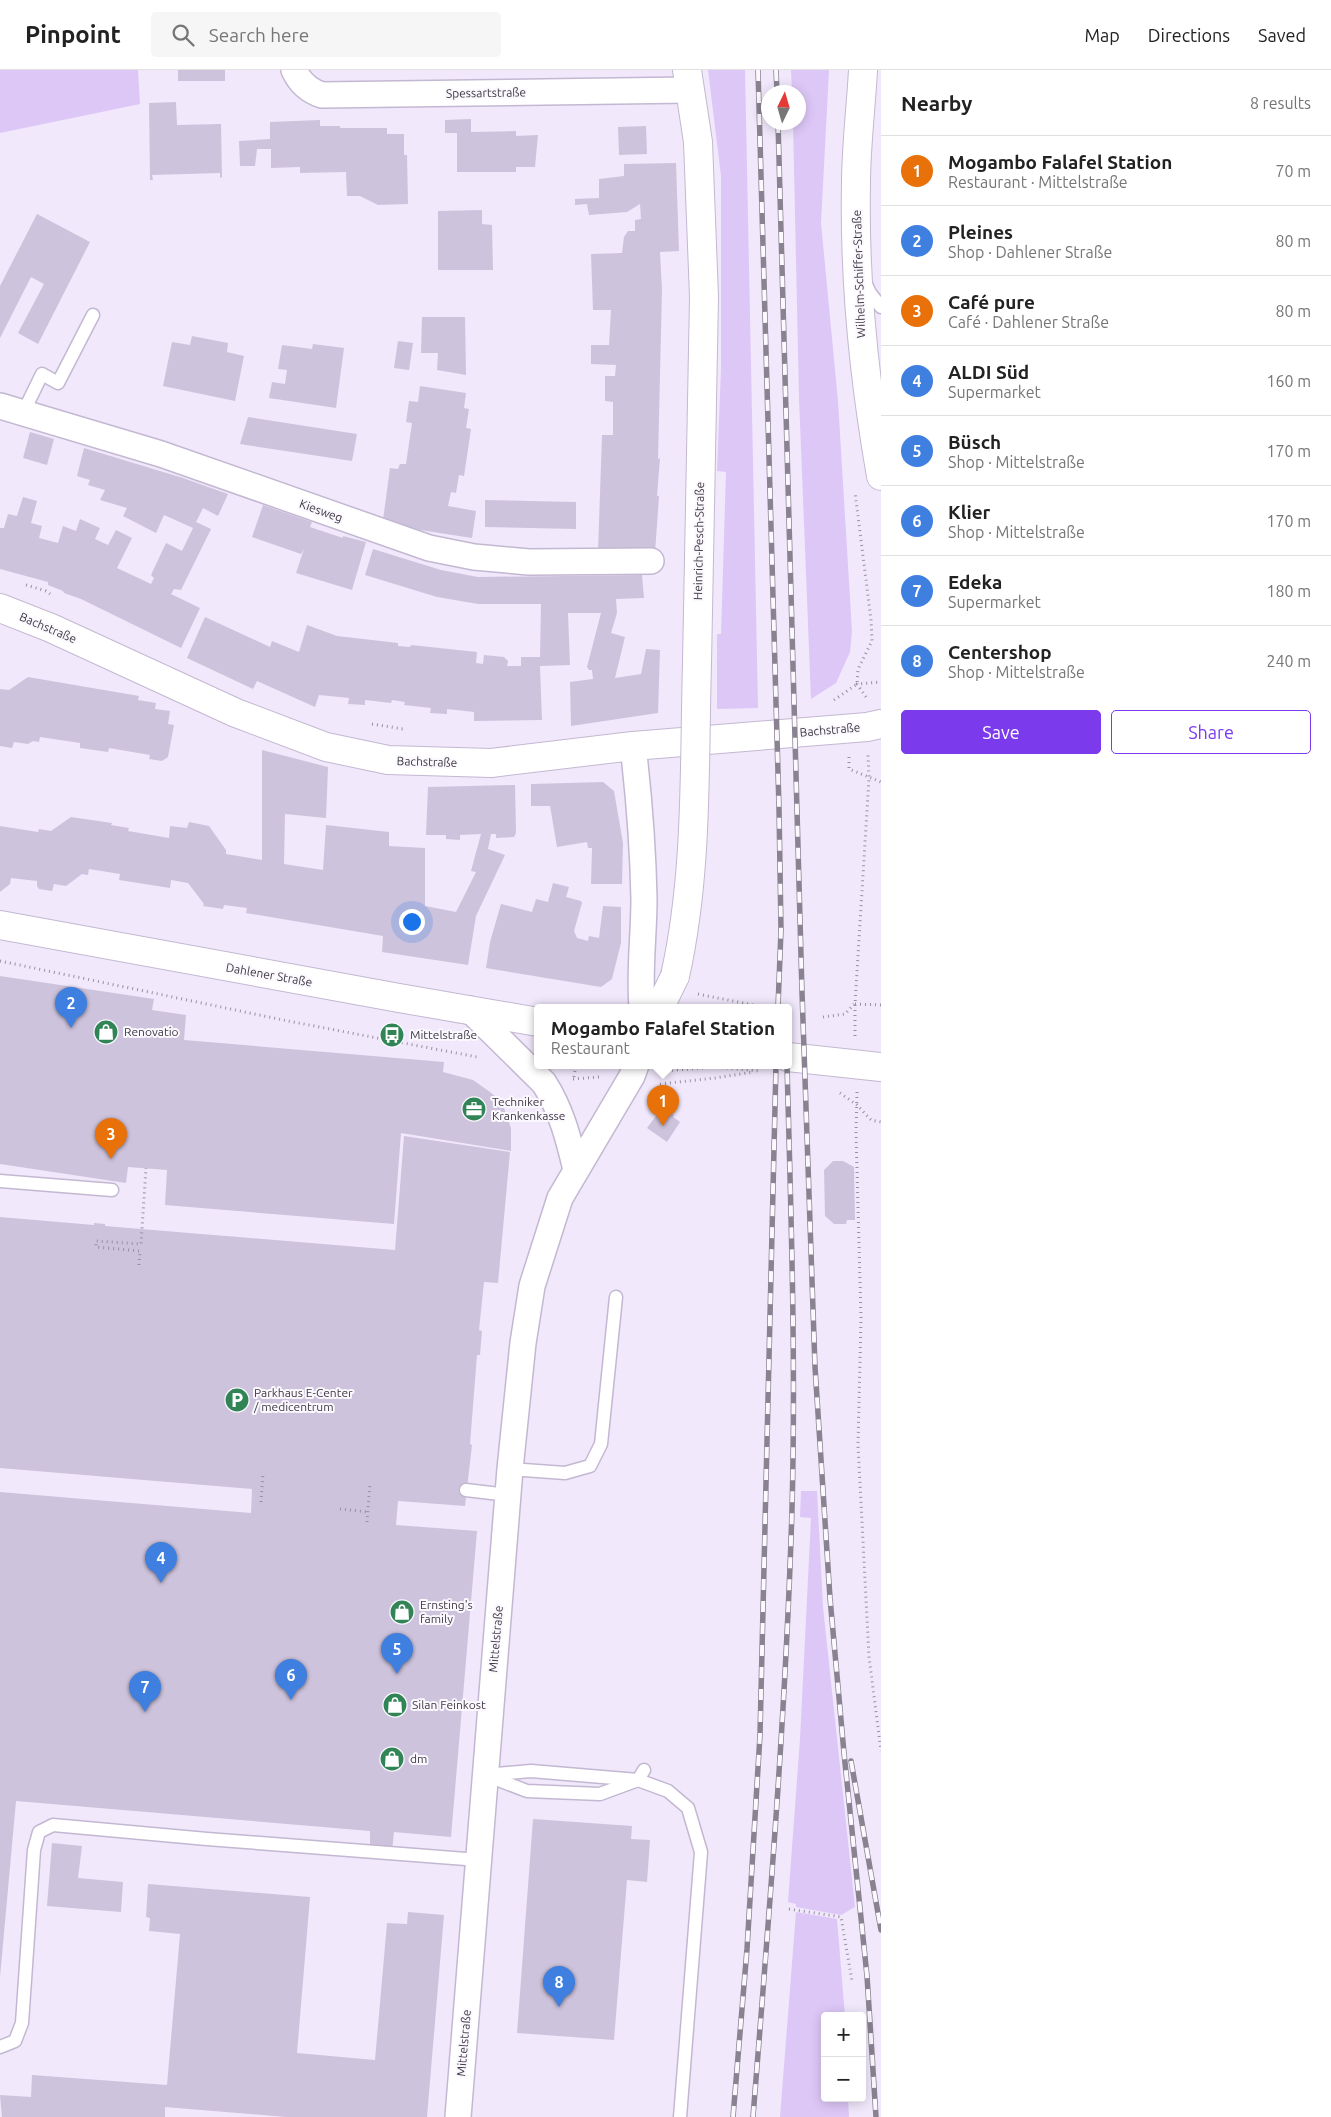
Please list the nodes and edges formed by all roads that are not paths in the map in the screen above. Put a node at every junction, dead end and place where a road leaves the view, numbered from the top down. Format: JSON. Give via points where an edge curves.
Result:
{"nodes":[{"id":1,"x":294,"y":70,"type":"edge"},
{"id":2,"x":863,"y":70,"type":"edge"},
{"id":3,"x":688,"y":80,"type":"edge"},
{"id":4,"x":856,"y":261,"type":"junction"},
{"id":5,"x":881,"y":307,"type":"edge"},
{"id":6,"x":94,"y":315,"type":"dead end"},
{"id":7,"x":12,"y":409,"type":"edge"},
{"id":8,"x":881,"y":476,"type":"edge"},
{"id":9,"x":651,"y":561,"type":"dead end"},
{"id":10,"x":0,"y":608,"type":"edge"},
{"id":11,"x":874,"y":725,"type":"edge"},
{"id":12,"x":633,"y":746,"type":"junction"},
{"id":13,"x":0,"y":925,"type":"edge"},
{"id":14,"x":642,"y":1004,"type":"edge"},
{"id":15,"x":661,"y":1004,"type":"edge"},
{"id":16,"x":469,"y":1010,"type":"junction"},
{"id":17,"x":534,"y":1021,"type":"edge"},
{"id":18,"x":792,"y":1058,"type":"edge"},
{"id":19,"x":881,"y":1067,"type":"edge"},
{"id":20,"x":635,"y":1069,"type":"edge"},
{"id":21,"x":576,"y":1170,"type":"junction"},
{"id":22,"x":0,"y":1181,"type":"edge"},
{"id":23,"x":112,"y":1190,"type":"dead end"},
{"id":24,"x":616,"y":1297,"type":"dead end"},
{"id":25,"x":510,"y":1469,"type":"junction"},
{"id":26,"x":466,"y":1490,"type":"dead end"},
{"id":27,"x":508,"y":1496,"type":"junction"},
{"id":28,"x":485,"y":1775,"type":"junction"},
{"id":29,"x":641,"y":1775,"type":"junction"},
{"id":30,"x":479,"y":1860,"type":"junction"},
{"id":31,"x":0,"y":2047,"type":"edge"},
{"id":32,"x":458,"y":2117,"type":"edge"},
{"id":33,"x":680,"y":2117,"type":"edge"}],
"edges":[{"from":1,"to":3,"type":"street","name":"Spessartstraße","via":[[305,86],[322,95]]},
{"from":2,"to":4,"type":"main road","name":"Wilhelm-Schiffer-Straße","via":[[856,182]]},
{"from":3,"to":15,"type":"main road","name":"Heinrich-Pesch-Straße","bridge":true,"via":[[698,142],[704,297],[692,877],[675,976]]},
{"from":4,"to":5,"type":"lane","via":[[870,294]]},
{"from":4,"to":8,"type":"main road","name":"Wilhelm-Schiffer-Straße","via":[[871,419]]},
{"from":6,"to":7,"type":"lane","via":[[58,383],[42,374]]},
{"from":7,"to":9,"type":"street","name":"Kiesweg","via":[[161,454],[430,548],[474,557],[529,562]]},
{"from":10,"to":12,"type":"main road","name":"Bachstraße","via":[[236,713],[326,747],[388,760],[491,763]]},
{"from":11,"to":12,"type":"main road","name":"Bachstraße"},
{"from":12,"to":14,"type":"street","via":[[644,901],[640,955]]},
{"from":13,"to":16,"type":"main road","name":"Dahlener Straße"},
{"from":16,"to":17,"type":"main road","name":"Dahlener Straße"},
{"from":16,"to":21,"type":"street","via":[[549,1090],[570,1144]]},
{"from":18,"to":19,"type":"main road"},
{"from":20,"to":21,"type":"street","name":"Mittelstraße"},
{"from":21,"to":25,"type":"street","name":"Mittelstraße","via":[[560,1198],[532,1286]]},
{"from":22,"to":23,"type":"lane"},
{"from":24,"to":25,"type":"lane","via":[[602,1444],[590,1466],[565,1473]]},
{"from":25,"to":27,"type":"street","name":"Mittelstraße"},
{"from":26,"to":27,"type":"lane"},
{"from":27,"to":28,"type":"street","name":"Mittelstraße"},
{"from":28,"to":29,"type":"lane","via":[[531,1771]]},
{"from":28,"to":29,"type":"lane","via":[[527,1791],[600,1794]]},
{"from":28,"to":30,"type":"street","name":"Mittelstraße"},
{"from":29,"to":33,"type":"lane","via":[[688,1808],[701,1852]]},
{"from":30,"to":31,"type":"lane","via":[[53,1825],[39,1832],[34,1850],[22,2023],[15,2041]]},
{"from":30,"to":32,"type":"street","name":"Mittelstraße"}]}
